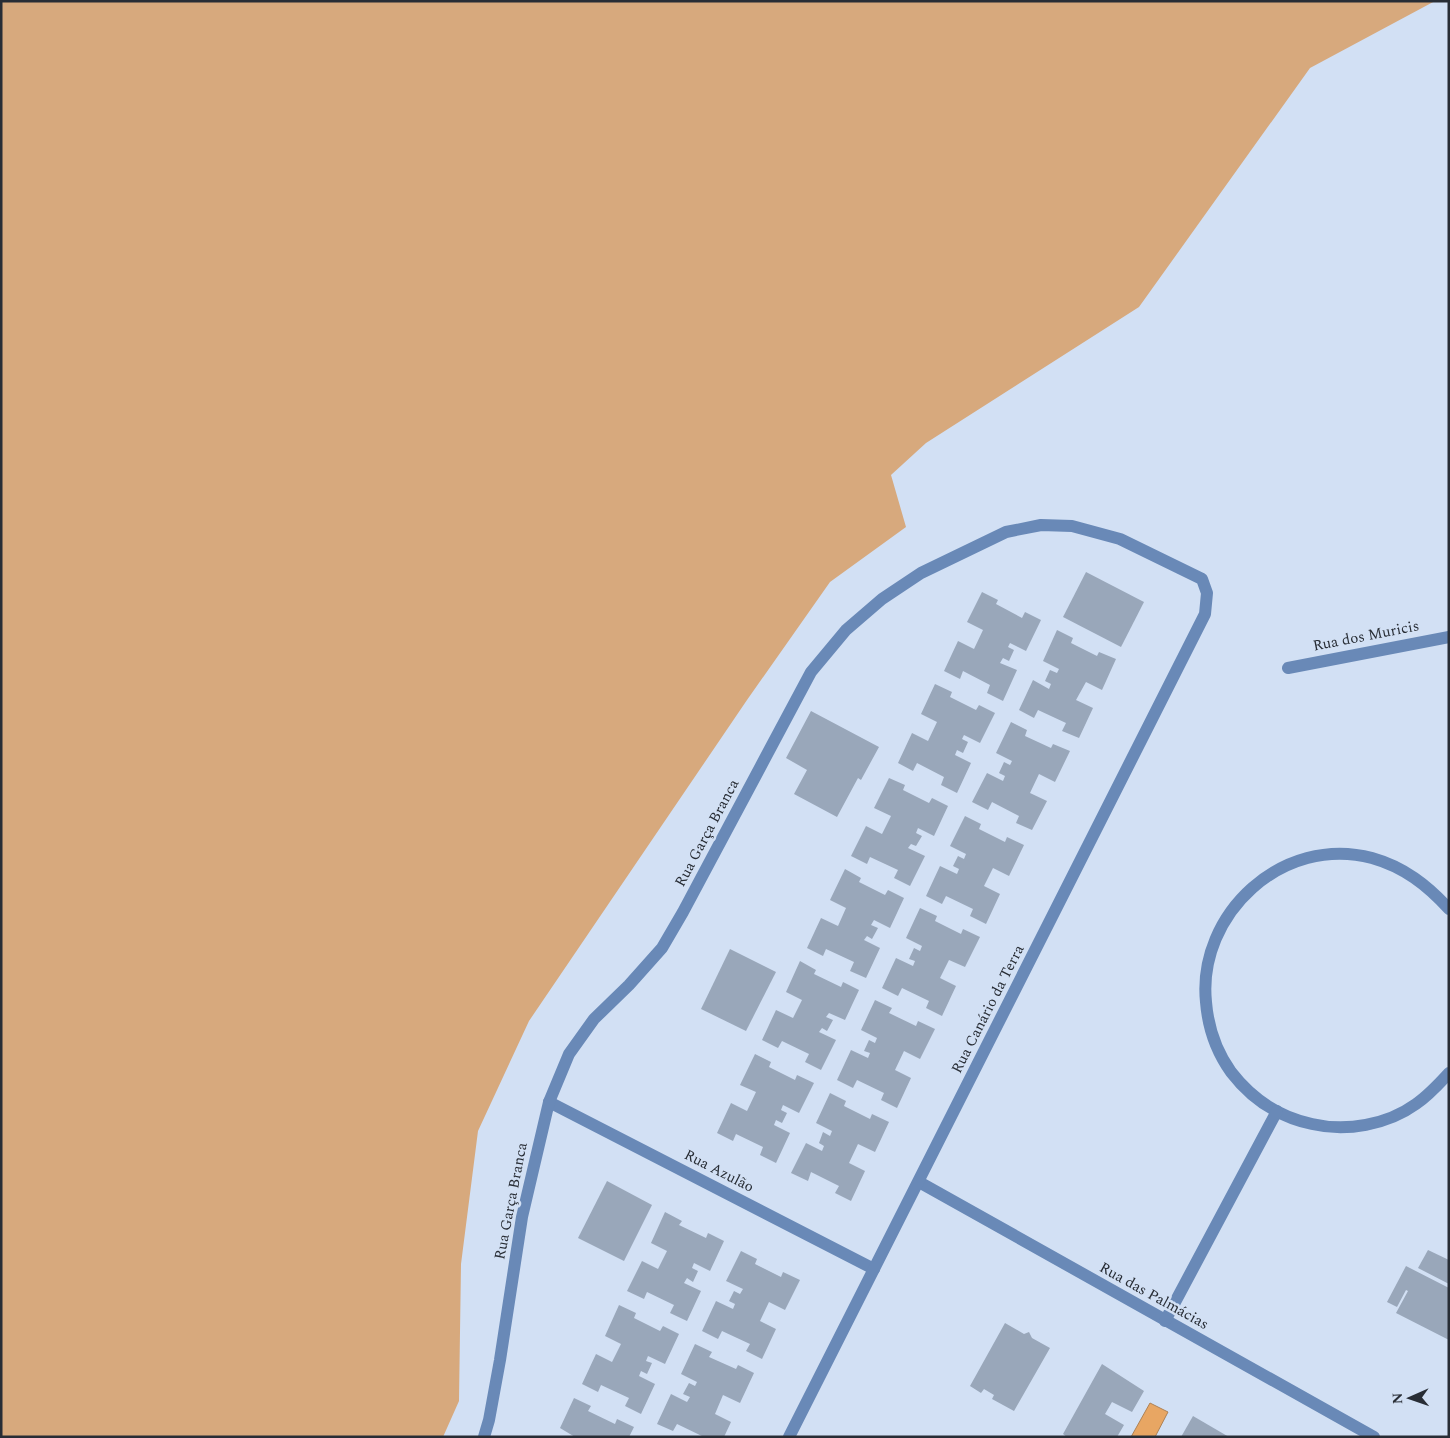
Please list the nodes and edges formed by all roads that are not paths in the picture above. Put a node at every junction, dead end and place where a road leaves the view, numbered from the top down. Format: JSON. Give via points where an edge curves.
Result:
{"nodes":[{"id":1,"x":1207,"y":593,"type":"joint"},
{"id":2,"x":1449,"y":637,"type":"edge"},
{"id":3,"x":1288,"y":668,"type":"dead end"},
{"id":4,"x":1449,"y":909,"type":"edge"},
{"id":5,"x":1449,"y":1073,"type":"edge"},
{"id":6,"x":549,"y":1102,"type":"junction"},
{"id":7,"x":1277,"y":1111,"type":"junction"},
{"id":8,"x":919,"y":1182,"type":"junction"},
{"id":9,"x":874,"y":1269,"type":"junction"},
{"id":10,"x":1165,"y":1321,"type":"junction"},
{"id":11,"x":484,"y":1437,"type":"edge"},
{"id":12,"x":789,"y":1437,"type":"edge"},
{"id":13,"x":1374,"y":1437,"type":"edge"}],
"edges":[{"from":1,"to":6,"type":"street","name":"Rua Garça Branca","via":[[1202,579],[1120,539],[1072,526],[1041,525],[1006,532],[921,573],[882,599],[846,630],[810,672],[662,948],[594,1018],[569,1054]]},
{"from":1,"to":8,"type":"street","name":"Rua Canário da Terra","via":[[1204,614]]},
{"from":2,"to":3,"type":"street","name":"Rua dos Muricis"},
{"from":4,"to":7,"type":"street","via":[[1414,876],[1370,857],[1346,854],[1321,855],[1298,861],[1255,884],[1238,901],[1223,921],[1206,967],[1207,1016],[1224,1062],[1256,1098]]},
{"from":5,"to":7,"type":"street","via":[[1416,1105],[1371,1124],[1323,1126],[1299,1121]]},
{"from":6,"to":9,"type":"street","name":"Rua Azulão"},
{"from":6,"to":11,"type":"street","name":"Rua Garça Branca","via":[[522,1217],[500,1360]]},
{"from":7,"to":10,"type":"street"},
{"from":8,"to":9,"type":"street","name":"Rua Canário da Terra"},
{"from":8,"to":10,"type":"street","name":"Rua das Palmácias"},
{"from":9,"to":12,"type":"street","name":"Rua Canário da Terra"},
{"from":10,"to":13,"type":"street","name":"Rua das Palmácias"}]}
